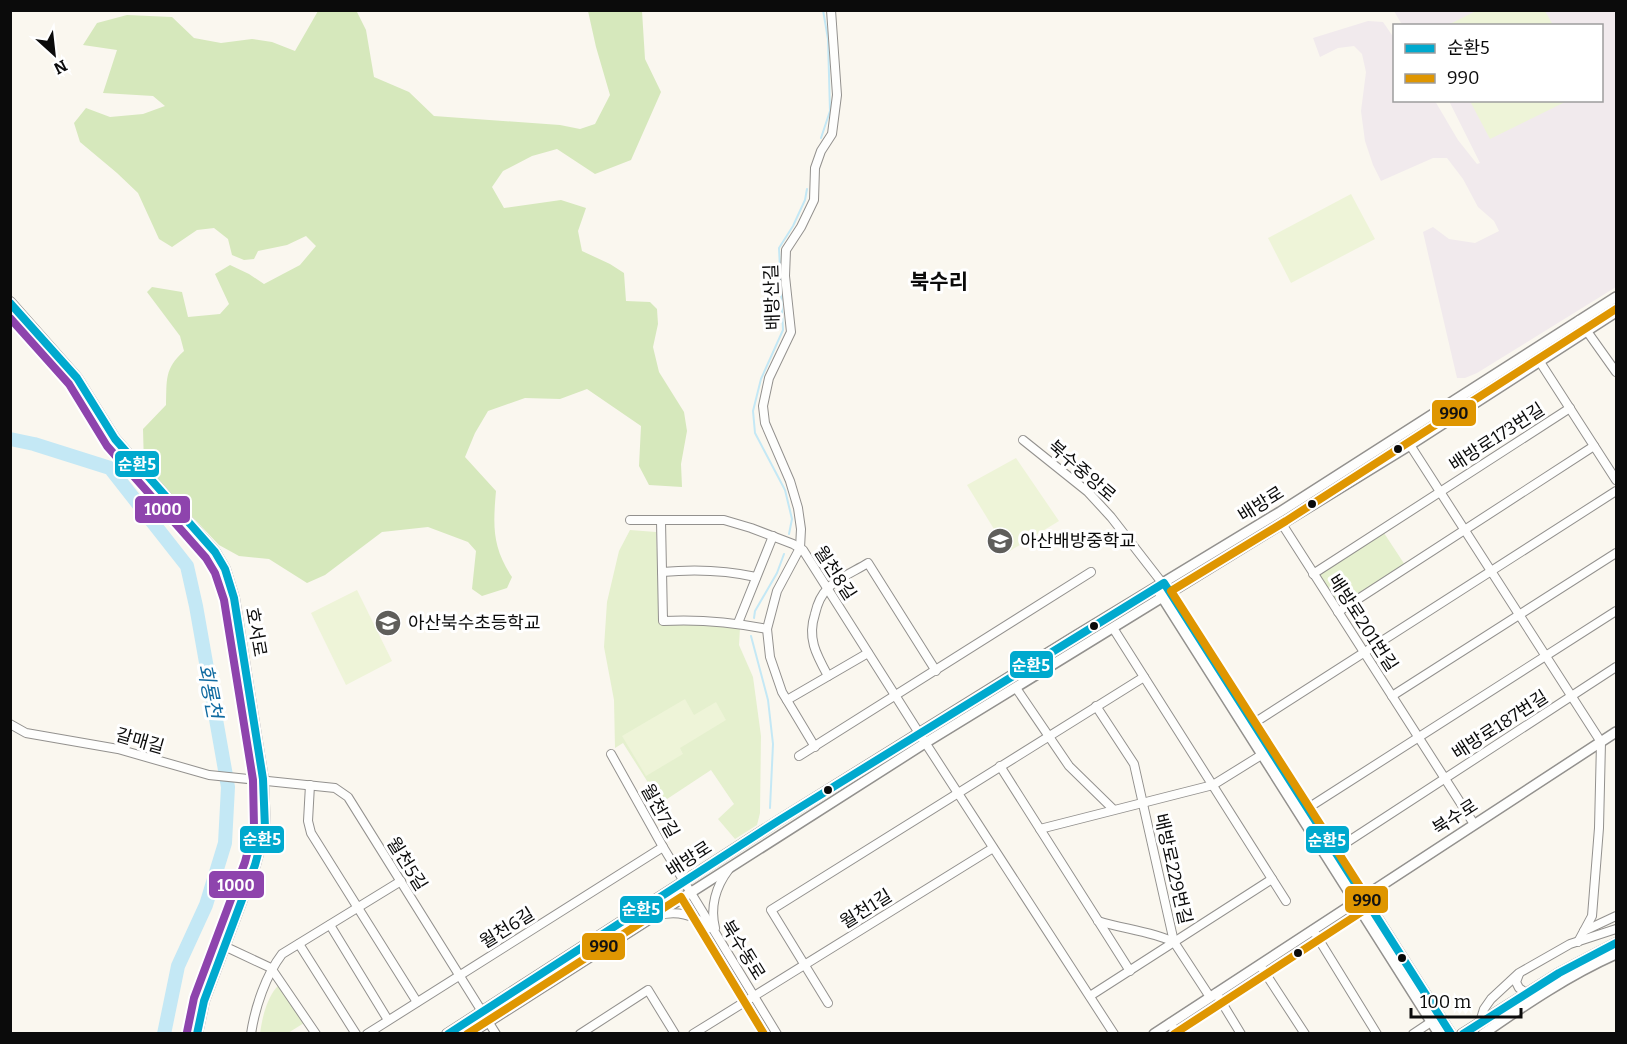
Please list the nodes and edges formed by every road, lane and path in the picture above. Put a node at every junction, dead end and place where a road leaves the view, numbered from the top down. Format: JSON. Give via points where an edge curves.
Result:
{"nodes":[{"id":1,"x":831,"y":10,"type":"edge"},
{"id":2,"x":1617,"y":297,"type":"edge"},
{"id":3,"x":10,"y":302,"type":"edge"},
{"id":4,"x":1617,"y":312,"type":"edge"},
{"id":5,"x":1579,"y":320,"type":"junction"},
{"id":6,"x":1587,"y":331,"type":"junction"},
{"id":7,"x":1540,"y":362,"type":"junction"},
{"id":8,"x":1617,"y":372,"type":"edge"},
{"id":9,"x":1570,"y":408,"type":"junction"},
{"id":10,"x":1023,"y":440,"type":"dead end"},
{"id":11,"x":1410,"y":445,"type":"junction"},
{"id":12,"x":1594,"y":446,"type":"junction"},
{"id":13,"x":1617,"y":480,"type":"edge"},
{"id":14,"x":1617,"y":491,"type":"edge"},
{"id":15,"x":1440,"y":492,"type":"junction"},
{"id":16,"x":630,"y":519,"type":"dead end"},
{"id":17,"x":661,"y":521,"type":"junction"},
{"id":18,"x":1282,"y":524,"type":"junction"},
{"id":19,"x":1464,"y":530,"type":"junction"},
{"id":20,"x":773,"y":536,"type":"junction"},
{"id":21,"x":800,"y":548,"type":"junction"},
{"id":22,"x":1617,"y":553,"type":"edge"},
{"id":23,"x":1491,"y":571,"type":"junction"},
{"id":24,"x":662,"y":572,"type":"junction"},
{"id":25,"x":1091,"y":572,"type":"dead end"},
{"id":26,"x":1313,"y":574,"type":"junction"},
{"id":27,"x":756,"y":578,"type":"junction"},
{"id":28,"x":1161,"y":585,"type":"junction"},
{"id":29,"x":828,"y":588,"type":"junction"},
{"id":30,"x":1167,"y":595,"type":"junction"},
{"id":31,"x":1617,"y":611,"type":"edge"},
{"id":32,"x":1338,"y":612,"type":"junction"},
{"id":33,"x":1520,"y":615,"type":"junction"},
{"id":34,"x":738,"y":623,"type":"junction"},
{"id":35,"x":1113,"y":628,"type":"junction"},
{"id":36,"x":767,"y":629,"type":"junction"},
{"id":37,"x":868,"y":652,"type":"junction"},
{"id":38,"x":1364,"y":652,"type":"junction"},
{"id":39,"x":1546,"y":656,"type":"junction"},
{"id":40,"x":1617,"y":667,"type":"edge"},
{"id":41,"x":936,"y":671,"type":"junction"},
{"id":42,"x":828,"y":675,"type":"junction"},
{"id":43,"x":1144,"y":677,"type":"junction"},
{"id":44,"x":1016,"y":688,"type":"junction"},
{"id":45,"x":1392,"y":696,"type":"junction"},
{"id":46,"x":1572,"y":696,"type":"junction"},
{"id":47,"x":896,"y":697,"type":"junction"},
{"id":48,"x":787,"y":700,"type":"junction"},
{"id":49,"x":1096,"y":706,"type":"junction"},
{"id":50,"x":1254,"y":723,"type":"junction"},
{"id":51,"x":10,"y":724,"type":"edge"},
{"id":52,"x":1617,"y":732,"type":"edge"},
{"id":53,"x":919,"y":733,"type":"junction"},
{"id":54,"x":1048,"y":737,"type":"junction"},
{"id":55,"x":1418,"y":737,"type":"junction"},
{"id":56,"x":1601,"y":742,"type":"junction"},
{"id":57,"x":925,"y":743,"type":"junction"},
{"id":58,"x":815,"y":747,"type":"junction"},
{"id":59,"x":611,"y":754,"type":"dead end"},
{"id":60,"x":1263,"y":754,"type":"junction"},
{"id":61,"x":799,"y":756,"type":"dead end"},
{"id":62,"x":1000,"y":766,"type":"junction"},
{"id":63,"x":1445,"y":778,"type":"junction"},
{"id":64,"x":263,"y":779,"type":"junction"},
{"id":65,"x":310,"y":785,"type":"junction"},
{"id":66,"x":1213,"y":785,"type":"junction"},
{"id":67,"x":957,"y":793,"type":"junction"},
{"id":68,"x":1142,"y":802,"type":"junction"},
{"id":69,"x":1308,"y":808,"type":"junction"},
{"id":70,"x":1113,"y":809,"type":"junction"},
{"id":71,"x":1474,"y":824,"type":"junction"},
{"id":72,"x":1040,"y":829,"type":"junction"},
{"id":73,"x":663,"y":847,"type":"junction"},
{"id":74,"x":993,"y":848,"type":"junction"},
{"id":75,"x":1335,"y":850,"type":"junction"},
{"id":76,"x":733,"y":864,"type":"junction"},
{"id":77,"x":1272,"y":879,"type":"junction"},
{"id":78,"x":401,"y":881,"type":"junction"},
{"id":79,"x":684,"y":882,"type":"junction"},
{"id":80,"x":690,"y":891,"type":"junction"},
{"id":81,"x":1361,"y":899,"type":"junction"},
{"id":82,"x":1286,"y":901,"type":"dead end"},
{"id":83,"x":358,"y":907,"type":"junction"},
{"id":84,"x":1617,"y":915,"type":"edge"},
{"id":85,"x":643,"y":921,"type":"junction"},
{"id":86,"x":1098,"y":921,"type":"junction"},
{"id":87,"x":330,"y":925,"type":"junction"},
{"id":88,"x":1617,"y":929,"type":"edge"},
{"id":89,"x":1313,"y":930,"type":"junction"},
{"id":90,"x":1584,"y":931,"type":"junction"},
{"id":91,"x":717,"y":935,"type":"junction"},
{"id":92,"x":1174,"y":942,"type":"junction"},
{"id":93,"x":1578,"y":942,"type":"junction"},
{"id":94,"x":1617,"y":943,"type":"edge"},
{"id":95,"x":299,"y":944,"type":"junction"},
{"id":96,"x":224,"y":946,"type":"junction"},
{"id":97,"x":1617,"y":954,"type":"edge"},
{"id":98,"x":804,"y":964,"type":"junction"},
{"id":99,"x":1260,"y":965,"type":"junction"},
{"id":100,"x":271,"y":968,"type":"junction"},
{"id":101,"x":1130,"y":970,"type":"junction"},
{"id":102,"x":1519,"y":973,"type":"junction"},
{"id":103,"x":460,"y":975,"type":"junction"},
{"id":104,"x":1526,"y":993,"type":"junction"},
{"id":105,"x":1213,"y":995,"type":"junction"},
{"id":106,"x":754,"y":996,"type":"junction"},
{"id":107,"x":1090,"y":996,"type":"junction"},
{"id":108,"x":417,"y":1002,"type":"junction"},
{"id":109,"x":828,"y":1003,"type":"dead end"},
{"id":110,"x":482,"y":1011,"type":"junction"},
{"id":111,"x":388,"y":1020,"type":"junction"},
{"id":112,"x":488,"y":1021,"type":"junction"},
{"id":113,"x":1431,"y":1022,"type":"junction"},
{"id":114,"x":1480,"y":1022,"type":"junction"},
{"id":115,"x":1170,"y":1023,"type":"junction"},
{"id":116,"x":197,"y":1034,"type":"edge"},
{"id":117,"x":251,"y":1034,"type":"edge"},
{"id":118,"x":316,"y":1034,"type":"edge"},
{"id":119,"x":356,"y":1034,"type":"edge"},
{"id":120,"x":367,"y":1034,"type":"edge"},
{"id":121,"x":447,"y":1034,"type":"edge"},
{"id":122,"x":469,"y":1034,"type":"edge"},
{"id":123,"x":496,"y":1034,"type":"edge"},
{"id":124,"x":580,"y":1034,"type":"edge"},
{"id":125,"x":675,"y":1034,"type":"edge"},
{"id":126,"x":693,"y":1034,"type":"edge"},
{"id":127,"x":777,"y":1034,"type":"edge"},
{"id":128,"x":1114,"y":1034,"type":"edge"},
{"id":129,"x":1154,"y":1034,"type":"edge"},
{"id":130,"x":1177,"y":1034,"type":"edge"},
{"id":131,"x":1241,"y":1034,"type":"edge"},
{"id":132,"x":1305,"y":1034,"type":"edge"},
{"id":133,"x":1377,"y":1034,"type":"edge"},
{"id":134,"x":1413,"y":1034,"type":"edge"},
{"id":135,"x":1439,"y":1034,"type":"edge"},
{"id":136,"x":1451,"y":1034,"type":"edge"},
{"id":137,"x":1462,"y":1034,"type":"edge"},
{"id":138,"x":1483,"y":1034,"type":"edge"}],
"edges":[{"from":1,"to":21,"type":"street","name":"배방산길","via":[[837,95],[832,134],[815,168],[814,200],[786,250],[791,332],[769,378],[763,406],[765,423],[798,508]]},
{"from":2,"to":5,"type":"street","name":"배방로"},
{"from":3,"to":64,"type":"street","name":"호서로","via":[[67,365],[115,439],[215,552],[225,569],[242,641]]},
{"from":4,"to":6,"type":"street","name":"배방로"},
{"from":5,"to":6,"type":"street"},
{"from":5,"to":28,"type":"street","name":"배방로"},
{"from":6,"to":7,"type":"street","name":"배방로"},
{"from":6,"to":8,"type":"street"},
{"from":7,"to":9,"type":"street","name":"배방로173번길"},
{"from":7,"to":11,"type":"street","name":"배방로"},
{"from":9,"to":12,"type":"street","name":"배방로173번길"},
{"from":9,"to":15,"type":"street","name":"배방로173번길"},
{"from":10,"to":28,"type":"street","name":"북수중앙로","via":[[1088,492],[1112,517]]},
{"from":11,"to":15,"type":"street","name":"배방로187번길"},
{"from":11,"to":18,"type":"street","name":"배방로"},
{"from":12,"to":13,"type":"street","name":"배방로173번길"},
{"from":12,"to":19,"type":"street"},
{"from":14,"to":23,"type":"street"},
{"from":15,"to":19,"type":"street","name":"배방로187번길"},
{"from":15,"to":26,"type":"street"},
{"from":16,"to":17,"type":"street","name":"월천8길"},
{"from":17,"to":20,"type":"street","name":"월천8길","via":[[724,520]]},
{"from":17,"to":24,"type":"street"},
{"from":18,"to":26,"type":"street","name":"배방로201번길"},
{"from":18,"to":30,"type":"street","name":"배방로"},
{"from":19,"to":23,"type":"street","name":"배방로187번길"},
{"from":19,"to":32,"type":"street"},
{"from":20,"to":21,"type":"street","name":"월천8길"},
{"from":20,"to":27,"type":"street"},
{"from":21,"to":29,"type":"street","name":"월천8길"},
{"from":21,"to":36,"type":"street","via":[[777,591]]},
{"from":22,"to":33,"type":"street"},
{"from":23,"to":33,"type":"street","name":"배방로187번길"},
{"from":23,"to":38,"type":"street"},
{"from":24,"to":27,"type":"street","via":[[732,571]]},
{"from":24,"to":34,"type":"street","via":[[663,621]]},
{"from":25,"to":41,"type":"street"},
{"from":26,"to":32,"type":"street","name":"배방로201번길"},
{"from":27,"to":34,"type":"street"},
{"from":28,"to":30,"type":"street"},
{"from":28,"to":53,"type":"street","name":"배방로"},
{"from":29,"to":37,"type":"street","name":"월천8길"},
{"from":29,"to":41,"type":"street","via":[[868,563]]},
{"from":29,"to":42,"type":"street","via":[[811,625],[816,654]]},
{"from":30,"to":35,"type":"street","name":"배방로"},
{"from":30,"to":50,"type":"street"},
{"from":30,"to":60,"type":"street"},
{"from":31,"to":39,"type":"street"},
{"from":32,"to":38,"type":"street","name":"배방로201번길"},
{"from":33,"to":39,"type":"street","name":"배방로187번길"},
{"from":33,"to":45,"type":"street"},
{"from":34,"to":36,"type":"street"},
{"from":35,"to":43,"type":"street"},
{"from":35,"to":44,"type":"street","name":"배방로"},
{"from":36,"to":48,"type":"street","via":[[770,657]]},
{"from":37,"to":42,"type":"street"},
{"from":37,"to":47,"type":"street","name":"월천8길"},
{"from":38,"to":45,"type":"street","name":"배방로201번길"},
{"from":38,"to":50,"type":"street"},
{"from":39,"to":46,"type":"street","name":"배방로187번길"},
{"from":39,"to":55,"type":"street","name":"배방로187번길"},
{"from":40,"to":46,"type":"street"},
{"from":41,"to":47,"type":"street"},
{"from":42,"to":48,"type":"street"},
{"from":43,"to":49,"type":"street"},
{"from":43,"to":66,"type":"street"},
{"from":44,"to":54,"type":"street"},
{"from":44,"to":57,"type":"street","name":"배방로"},
{"from":45,"to":55,"type":"street","name":"배방로201번길"},
{"from":46,"to":56,"type":"street","name":"배방로187번길"},
{"from":46,"to":63,"type":"street","name":"배방로187번길"},
{"from":47,"to":53,"type":"street","name":"월천8길"},
{"from":47,"to":58,"type":"street"},
{"from":48,"to":58,"type":"street"},
{"from":49,"to":54,"type":"street"},
{"from":49,"to":68,"type":"street","name":"배방로229번길","via":[[1134,764]]},
{"from":50,"to":69,"type":"street"},
{"from":51,"to":64,"type":"street","name":"갈매길","via":[[26,733],[118,749],[209,775]]},
{"from":52,"to":56,"type":"street","name":"북수로"},
{"from":53,"to":57,"type":"street"},
{"from":53,"to":79,"type":"street","name":"배방로"},
{"from":54,"to":62,"type":"street"},
{"from":54,"to":70,"type":"street","via":[[1069,766]]},
{"from":55,"to":63,"type":"street","name":"배방로201번길"},
{"from":55,"to":69,"type":"street"},
{"from":56,"to":71,"type":"street","name":"북수로"},
{"from":56,"to":90,"type":"street","via":[[1592,916]]},
{"from":57,"to":67,"type":"street"},
{"from":57,"to":76,"type":"street","name":"배방로"},
{"from":58,"to":61,"type":"street"},
{"from":59,"to":73,"type":"street","name":"월천7길"},
{"from":60,"to":66,"type":"street","name":"배방로229번길"},
{"from":60,"to":81,"type":"street"},
{"from":62,"to":67,"type":"street"},
{"from":62,"to":72,"type":"street"},
{"from":63,"to":71,"type":"street","name":"배방로201번길"},
{"from":63,"to":75,"type":"street"},
{"from":64,"to":65,"type":"street","name":"월천5길"},
{"from":64,"to":96,"type":"street","name":"호서로","via":[[265,828]]},
{"from":65,"to":78,"type":"street","name":"월천5길","via":[[334,788],[348,796]]},
{"from":65,"to":83,"type":"street","via":[[310,833]]},
{"from":66,"to":68,"type":"street","name":"배방로229번길"},
{"from":66,"to":77,"type":"street"},
{"from":67,"to":74,"type":"street"},
{"from":67,"to":98,"type":"street","via":[[771,910]]},
{"from":68,"to":70,"type":"street","name":"배방로229번길"},
{"from":68,"to":92,"type":"street","name":"배방로229번길"},
{"from":69,"to":75,"type":"street"},
{"from":70,"to":72,"type":"street","name":"배방로229번길"},
{"from":71,"to":81,"type":"street","name":"북수로"},
{"from":72,"to":86,"type":"street"},
{"from":73,"to":79,"type":"street","name":"월천7길"},
{"from":73,"to":103,"type":"street","name":"월천6길"},
{"from":74,"to":98,"type":"street","name":"월천1길"},
{"from":74,"to":107,"type":"street"},
{"from":75,"to":81,"type":"street"},
{"from":76,"to":80,"type":"street","name":"배방로"},
{"from":76,"to":91,"type":"street","via":[[716,891],[713,921]]},
{"from":77,"to":82,"type":"street"},
{"from":77,"to":92,"type":"street","name":"배방로229번길"},
{"from":78,"to":83,"type":"street"},
{"from":78,"to":103,"type":"street","name":"월천5길"},
{"from":79,"to":80,"type":"street","name":"북수동로"},
{"from":79,"to":110,"type":"street","name":"배방로"},
{"from":80,"to":85,"type":"street","name":"배방로"},
{"from":80,"to":91,"type":"street","name":"북수동로"},
{"from":81,"to":89,"type":"street","name":"북수로"},
{"from":81,"to":113,"type":"street"},
{"from":81,"to":136,"type":"street"},
{"from":83,"to":87,"type":"street"},
{"from":83,"to":108,"type":"street"},
{"from":84,"to":90,"type":"street"},
{"from":85,"to":91,"type":"street","via":[[676,913],[704,923]]},
{"from":85,"to":112,"type":"street","name":"배방로"},
{"from":86,"to":92,"type":"street","name":"배방로229번길"},
{"from":86,"to":101,"type":"street"},
{"from":87,"to":95,"type":"street"},
{"from":87,"to":111,"type":"street"},
{"from":88,"to":93,"type":"street"},
{"from":89,"to":99,"type":"street","name":"북수로"},
{"from":89,"to":133,"type":"street"},
{"from":90,"to":93,"type":"street"},
{"from":91,"to":106,"type":"street","name":"북수동로"},
{"from":92,"to":101,"type":"street","name":"배방로229번길"},
{"from":92,"to":105,"type":"street","name":"배방로229번길"},
{"from":93,"to":102,"type":"street"},
{"from":94,"to":104,"type":"street","via":[[1594,952]]},
{"from":95,"to":100,"type":"street","via":[[282,954]]},
{"from":95,"to":119,"type":"street"},
{"from":96,"to":100,"type":"street"},
{"from":96,"to":116,"type":"street","name":"호서로"},
{"from":97,"to":138,"type":"street","via":[[1561,983]]},
{"from":98,"to":106,"type":"street","name":"월천1길"},
{"from":98,"to":109,"type":"street"},
{"from":99,"to":105,"type":"street","name":"북수로"},
{"from":99,"to":132,"type":"street"},
{"from":100,"to":117,"type":"street"},
{"from":100,"to":118,"type":"street"},
{"from":101,"to":107,"type":"street","name":"배방로229번길"},
{"from":102,"to":104,"type":"street","via":[[1516,982]]},
{"from":102,"to":114,"type":"street","via":[[1491,999]]},
{"from":103,"to":108,"type":"street","name":"월천6길"},
{"from":103,"to":110,"type":"street","name":"월천5길"},
{"from":104,"to":114,"type":"street"},
{"from":105,"to":115,"type":"street","name":"북수로"},
{"from":105,"to":131,"type":"street"},
{"from":106,"to":126,"type":"street","name":"월천1길"},
{"from":106,"to":127,"type":"street","name":"북수동로"},
{"from":107,"to":128,"type":"street"},
{"from":108,"to":111,"type":"street","name":"월천6길"},
{"from":110,"to":112,"type":"street","name":"월천5길"},
{"from":110,"to":121,"type":"street","name":"배방로"},
{"from":111,"to":120,"type":"street","name":"월천6길"},
{"from":112,"to":122,"type":"street","name":"배방로"},
{"from":112,"to":123,"type":"street","name":"월천5길"},
{"from":113,"to":134,"type":"street"},
{"from":113,"to":135,"type":"street"},
{"from":114,"to":137,"type":"street"},
{"from":115,"to":129,"type":"street","name":"북수로"},
{"from":115,"to":130,"type":"street"},
{"from":124,"to":125,"type":"street","via":[[648,990]]}]}
